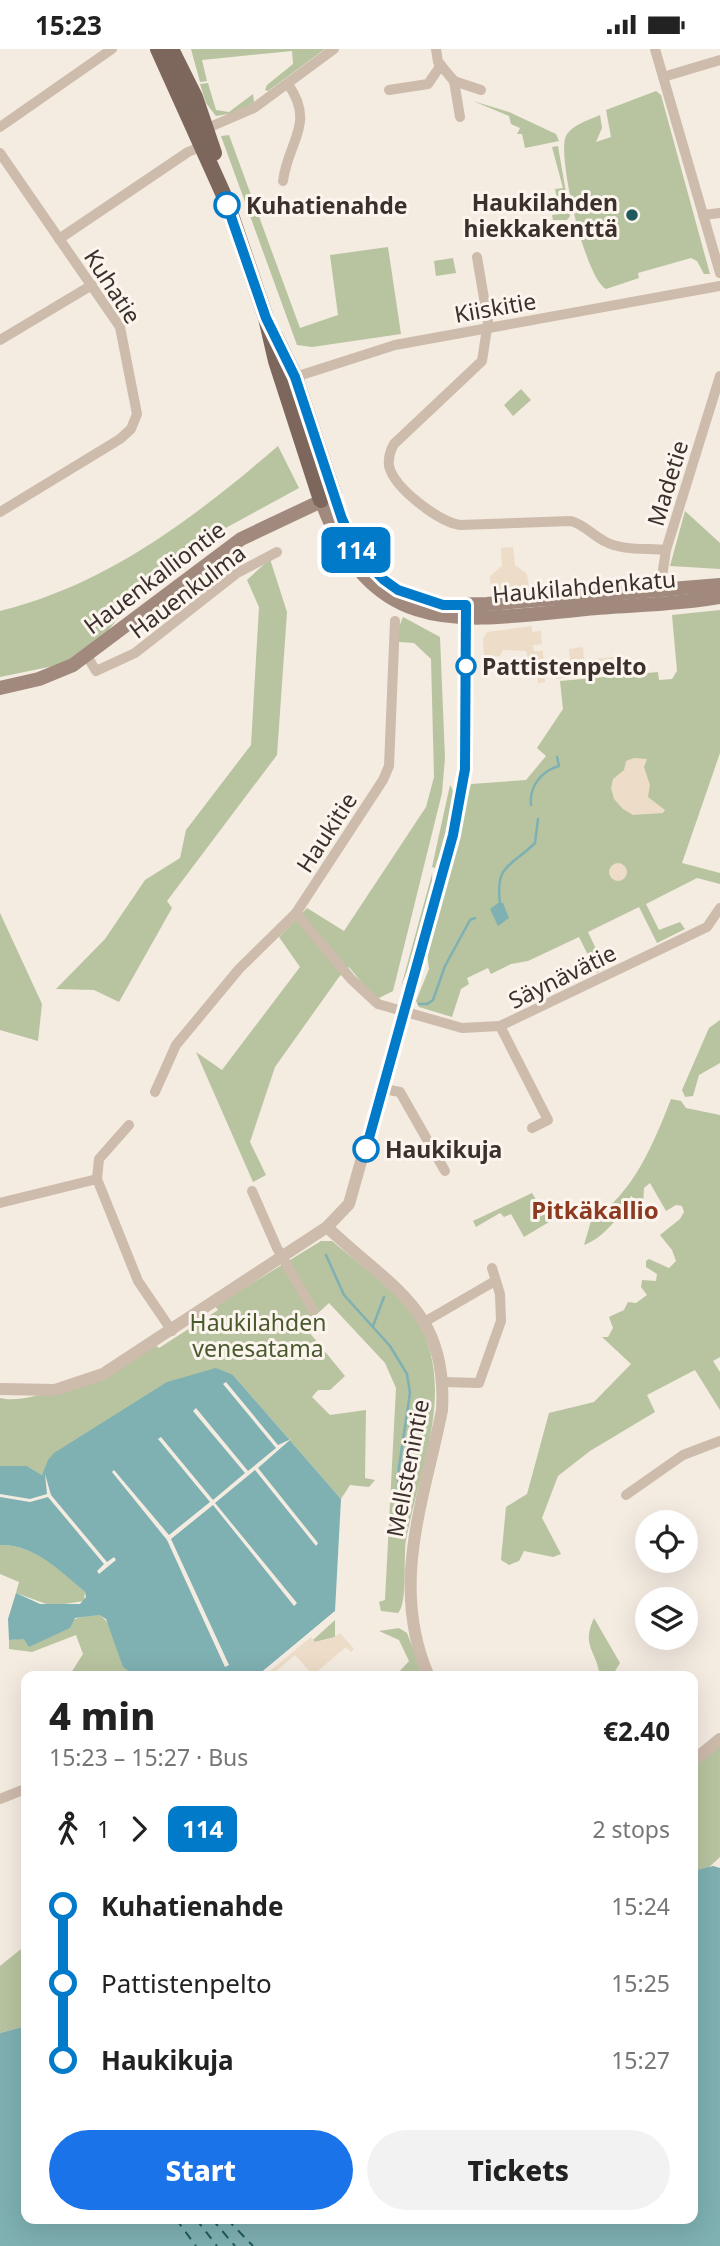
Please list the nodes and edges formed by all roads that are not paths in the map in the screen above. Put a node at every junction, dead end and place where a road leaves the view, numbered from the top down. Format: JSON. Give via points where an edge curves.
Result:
{"nodes":[{"id":1,"x":112,"y":49,"type":"edge"},
{"id":2,"x":158,"y":49,"type":"edge"},
{"id":3,"x":171,"y":49,"type":"edge"},
{"id":4,"x":334,"y":49,"type":"edge"},
{"id":5,"x":436,"y":49,"type":"edge"},
{"id":6,"x":655,"y":49,"type":"edge"},
{"id":7,"x":720,"y":60,"type":"edge"},
{"id":8,"x":441,"y":65,"type":"junction"},
{"id":9,"x":663,"y":77,"type":"junction"},
{"id":10,"x":454,"y":81,"type":"junction"},
{"id":11,"x":288,"y":84,"type":"junction"},
{"id":12,"x":389,"y":90,"type":"dead end"},
{"id":13,"x":481,"y":90,"type":"dead end"},
{"id":14,"x":460,"y":117,"type":"dead end"},
{"id":15,"x":0,"y":127,"type":"edge"},
{"id":16,"x":204,"y":137,"type":"junction"},
{"id":17,"x":0,"y":153,"type":"edge"},
{"id":18,"x":284,"y":181,"type":"dead end"},
{"id":19,"x":720,"y":213,"type":"edge"},
{"id":20,"x":703,"y":215,"type":"junction"},
{"id":21,"x":59,"y":239,"type":"junction"},
{"id":22,"x":478,"y":257,"type":"dead end"},
{"id":23,"x":720,"y":273,"type":"edge"},
{"id":24,"x":92,"y":285,"type":"junction"},
{"id":25,"x":720,"y":286,"type":"edge"},
{"id":26,"x":486,"y":328,"type":"junction"},
{"id":27,"x":0,"y":340,"type":"edge"},
{"id":28,"x":720,"y":376,"type":"edge"},
{"id":29,"x":288,"y":379,"type":"junction"},
{"id":30,"x":328,"y":498,"type":"junction"},
{"id":31,"x":0,"y":512,"type":"edge"},
{"id":32,"x":666,"y":550,"type":"junction"},
{"id":33,"x":277,"y":552,"type":"dead end"},
{"id":34,"x":720,"y":585,"type":"edge"},
{"id":35,"x":660,"y":597,"type":"junction"},
{"id":36,"x":720,"y":597,"type":"edge"},
{"id":37,"x":466,"y":612,"type":"junction"},
{"id":38,"x":395,"y":621,"type":"dead end"},
{"id":39,"x":87,"y":656,"type":"junction"},
{"id":40,"x":0,"y":688,"type":"edge"},
{"id":41,"x":720,"y":908,"type":"edge"},
{"id":42,"x":296,"y":912,"type":"junction"},
{"id":43,"x":404,"y":1013,"type":"junction"},
{"id":44,"x":500,"y":1026,"type":"junction"},
{"id":45,"x":384,"y":1089,"type":"junction"},
{"id":46,"x":155,"y":1092,"type":"dead end"},
{"id":47,"x":129,"y":1125,"type":"dead end"},
{"id":48,"x":532,"y":1128,"type":"dead end"},
{"id":49,"x":445,"y":1171,"type":"dead end"},
{"id":50,"x":97,"y":1179,"type":"junction"},
{"id":51,"x":252,"y":1191,"type":"dead end"},
{"id":52,"x":0,"y":1203,"type":"edge"},
{"id":53,"x":327,"y":1227,"type":"junction"},
{"id":54,"x":284,"y":1257,"type":"junction"},
{"id":55,"x":492,"y":1268,"type":"dead end"},
{"id":56,"x":495,"y":1281,"type":"junction"},
{"id":57,"x":313,"y":1310,"type":"dead end"},
{"id":58,"x":426,"y":1321,"type":"junction"},
{"id":59,"x":172,"y":1331,"type":"junction"},
{"id":60,"x":444,"y":1382,"type":"junction"},
{"id":61,"x":0,"y":1389,"type":"edge"},
{"id":62,"x":720,"y":1441,"type":"edge"},
{"id":63,"x":626,"y":1495,"type":"dead end"},
{"id":64,"x":427,"y":1671,"type":"edge"},
{"id":65,"x":720,"y":1739,"type":"edge"},
{"id":66,"x":698,"y":1757,"type":"edge"},
{"id":67,"x":21,"y":1791,"type":"edge"},
{"id":68,"x":0,"y":1799,"type":"edge"}],
"edges":[{"from":1,"to":15,"type":"street"},
{"from":2,"to":16,"type":"main road","name":"Haukilahdenkatu"},
{"from":3,"to":16,"type":"main road","name":"Haukilahdenkatu"},
{"from":4,"to":11,"type":"street"},
{"from":5,"to":8,"type":"street"},
{"from":6,"to":9,"type":"street"},
{"from":7,"to":9,"type":"street"},
{"from":8,"to":10,"type":"street"},
{"from":8,"to":12,"type":"street","via":[[428,84]]},
{"from":9,"to":20,"type":"street"},
{"from":10,"to":13,"type":"street"},
{"from":10,"to":14,"type":"street"},
{"from":11,"to":16,"type":"street"},
{"from":11,"to":18,"type":"street","via":[[301,107],[300,131]]},
{"from":16,"to":21,"type":"street"},
{"from":16,"to":29,"type":"main road","name":"Haukilahdenkatu"},
{"from":17,"to":21,"type":"street","name":"Kuhatie"},
{"from":19,"to":20,"type":"street"},
{"from":20,"to":23,"type":"street"},
{"from":21,"to":24,"type":"street","name":"Kuhatie"},
{"from":22,"to":26,"type":"street"},
{"from":24,"to":27,"type":"street"},
{"from":24,"to":31,"type":"street","name":"Kuhatie","via":[[125,339],[137,405],[134,423],[120,439]]},
{"from":25,"to":26,"type":"street","name":"Kiiskitie"},
{"from":26,"to":29,"type":"street","name":"Kiiskitie","via":[[385,347]]},
{"from":26,"to":32,"type":"street","via":[[486,352],[477,368],[394,444],[389,454],[394,475],[443,522],[571,520],[613,545]]},
{"from":28,"to":32,"type":"street","name":"Madetie"},
{"from":29,"to":30,"type":"main road","name":"Haukilahdenkatu"},
{"from":30,"to":37,"type":"main road","name":"Haukilahdenkatu","via":[[343,546],[374,586],[423,613],[442,617]]},
{"from":30,"to":39,"type":"main road","name":"Hauenkalliontie","via":[[241,539]]},
{"from":32,"to":35,"type":"street","name":"Madetie"},
{"from":33,"to":39,"type":"street","name":"Hauenkulma","via":[[237,573],[135,653],[96,671]]},
{"from":34,"to":35,"type":"main road","name":"Haukilahdenkatu"},
{"from":35,"to":36,"type":"main road","name":"Haukilahdenkatu"},
{"from":35,"to":37,"type":"main road","name":"Haukilahdenkatu"},
{"from":37,"to":43,"type":"street","via":[[465,769],[453,835]]},
{"from":38,"to":42,"type":"street","name":"Haukitie","via":[[389,766]]},
{"from":39,"to":40,"type":"main road","name":"Hauenkalliontie","via":[[59,672]]},
{"from":41,"to":44,"type":"street","name":"Säynävätie","via":[[707,927]]},
{"from":42,"to":43,"type":"street","via":[[370,999]]},
{"from":42,"to":46,"type":"street","via":[[239,969],[176,1045]]},
{"from":43,"to":44,"type":"street","name":"Säynävätie","via":[[462,1028]]},
{"from":43,"to":45,"type":"street"},
{"from":44,"to":48,"type":"street","via":[[548,1120]]},
{"from":45,"to":49,"type":"street","via":[[400,1092]]},
{"from":45,"to":53,"type":"street","via":[[349,1204]]},
{"from":47,"to":50,"type":"street","via":[[99,1159]]},
{"from":50,"to":52,"type":"street"},
{"from":50,"to":59,"type":"street","via":[[138,1281]]},
{"from":51,"to":54,"type":"street"},
{"from":53,"to":54,"type":"street"},
{"from":53,"to":58,"type":"street","name":"Mellstenintie"},
{"from":54,"to":57,"type":"street"},
{"from":54,"to":59,"type":"street"},
{"from":55,"to":56,"type":"street"},
{"from":56,"to":58,"type":"street"},
{"from":56,"to":60,"type":"street","via":[[501,1321],[479,1383]]},
{"from":58,"to":60,"type":"street","name":"Mellstenintie"},
{"from":59,"to":61,"type":"street","via":[[89,1381],[55,1390]]},
{"from":60,"to":64,"type":"street","name":"Mellstenintie","via":[[409,1574],[417,1641]]},
{"from":62,"to":63,"type":"street","via":[[683,1455]]},
{"from":65,"to":66,"type":"street"},
{"from":67,"to":68,"type":"street"}]}
